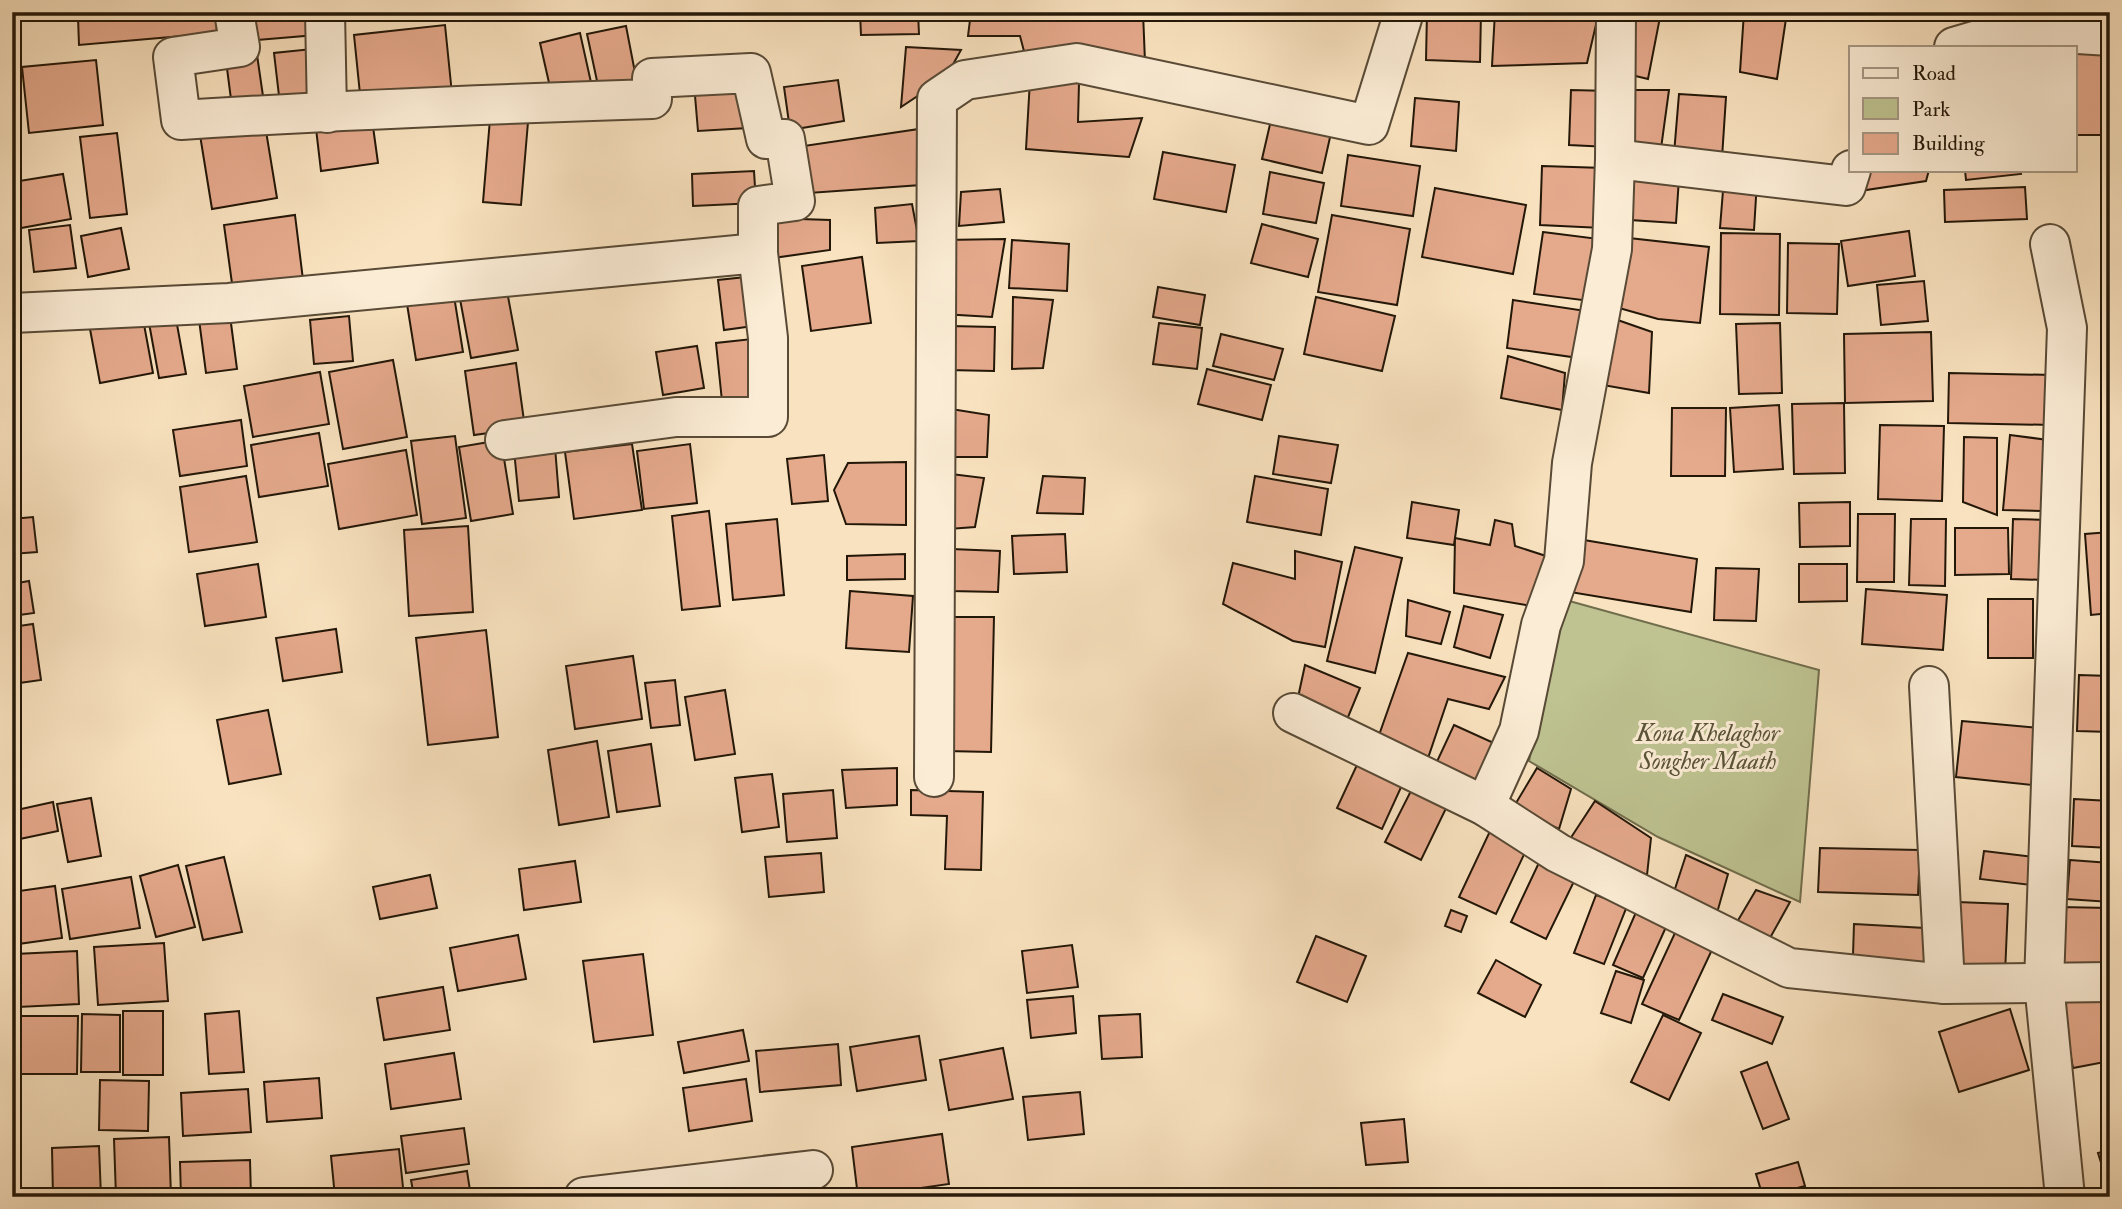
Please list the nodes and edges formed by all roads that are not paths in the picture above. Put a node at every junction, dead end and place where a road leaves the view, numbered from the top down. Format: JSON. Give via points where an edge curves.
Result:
{"nodes":[{"id":1,"x":234,"y":12,"type":"edge"},
{"id":2,"x":325,"y":12,"type":"edge"},
{"id":3,"x":1404,"y":12,"type":"edge"},
{"id":4,"x":1616,"y":12,"type":"edge"},
{"id":5,"x":2110,"y":36,"type":"edge"},
{"id":6,"x":1957,"y":46,"type":"edge"},
{"id":7,"x":327,"y":113,"type":"junction"},
{"id":8,"x":1615,"y":159,"type":"junction"},
{"id":9,"x":1850,"y":172,"type":"edge"},
{"id":10,"x":2050,"y":244,"type":"dead end"},
{"id":11,"x":758,"y":253,"type":"junction"},
{"id":12,"x":12,"y":313,"type":"edge"},
{"id":13,"x":505,"y":440,"type":"dead end"},
{"id":14,"x":1929,"y":686,"type":"dead end"},
{"id":15,"x":1293,"y":713,"type":"dead end"},
{"id":16,"x":933,"y":777,"type":"dead end"},
{"id":17,"x":1485,"y":806,"type":"junction"},
{"id":18,"x":2110,"y":982,"type":"edge"},
{"id":19,"x":2044,"y":983,"type":"junction"},
{"id":20,"x":1945,"y":984,"type":"junction"},
{"id":21,"x":813,"y":1170,"type":"dead end"},
{"id":22,"x":584,"y":1197,"type":"edge"},
{"id":23,"x":2065,"y":1197,"type":"edge"}],
"edges":[{"from":1,"to":7,"type":"street","via":[[240,47],[173,57],[181,120]]},
{"from":2,"to":7,"type":"street"},
{"from":3,"to":16,"type":"street","via":[[1369,125],[1077,63],[965,80],[937,99]]},
{"from":4,"to":8,"type":"street"},
{"from":5,"to":6,"type":"street","via":[[2012,30]]},
{"from":7,"to":11,"type":"street","via":[[652,99],[653,78],[751,73],[766,139],[785,139],[795,201],[758,206]]},
{"from":8,"to":9,"type":"street","via":[[1846,186]]},
{"from":8,"to":17,"type":"street","via":[[1612,249],[1572,463],[1564,561],[1541,625],[1519,731]]},
{"from":10,"to":19,"type":"street","via":[[2067,328]]},
{"from":11,"to":12,"type":"street","via":[[229,303]]},
{"from":11,"to":13,"type":"street","via":[[768,338],[768,417],[676,418]]},
{"from":14,"to":20,"type":"street"},
{"from":15,"to":17,"type":"street"},
{"from":17,"to":20,"type":"street","via":[[1558,853],[1789,968]]},
{"from":18,"to":19,"type":"street"},
{"from":19,"to":20,"type":"street"},
{"from":19,"to":23,"type":"street"},
{"from":21,"to":22,"type":"street"}]}
